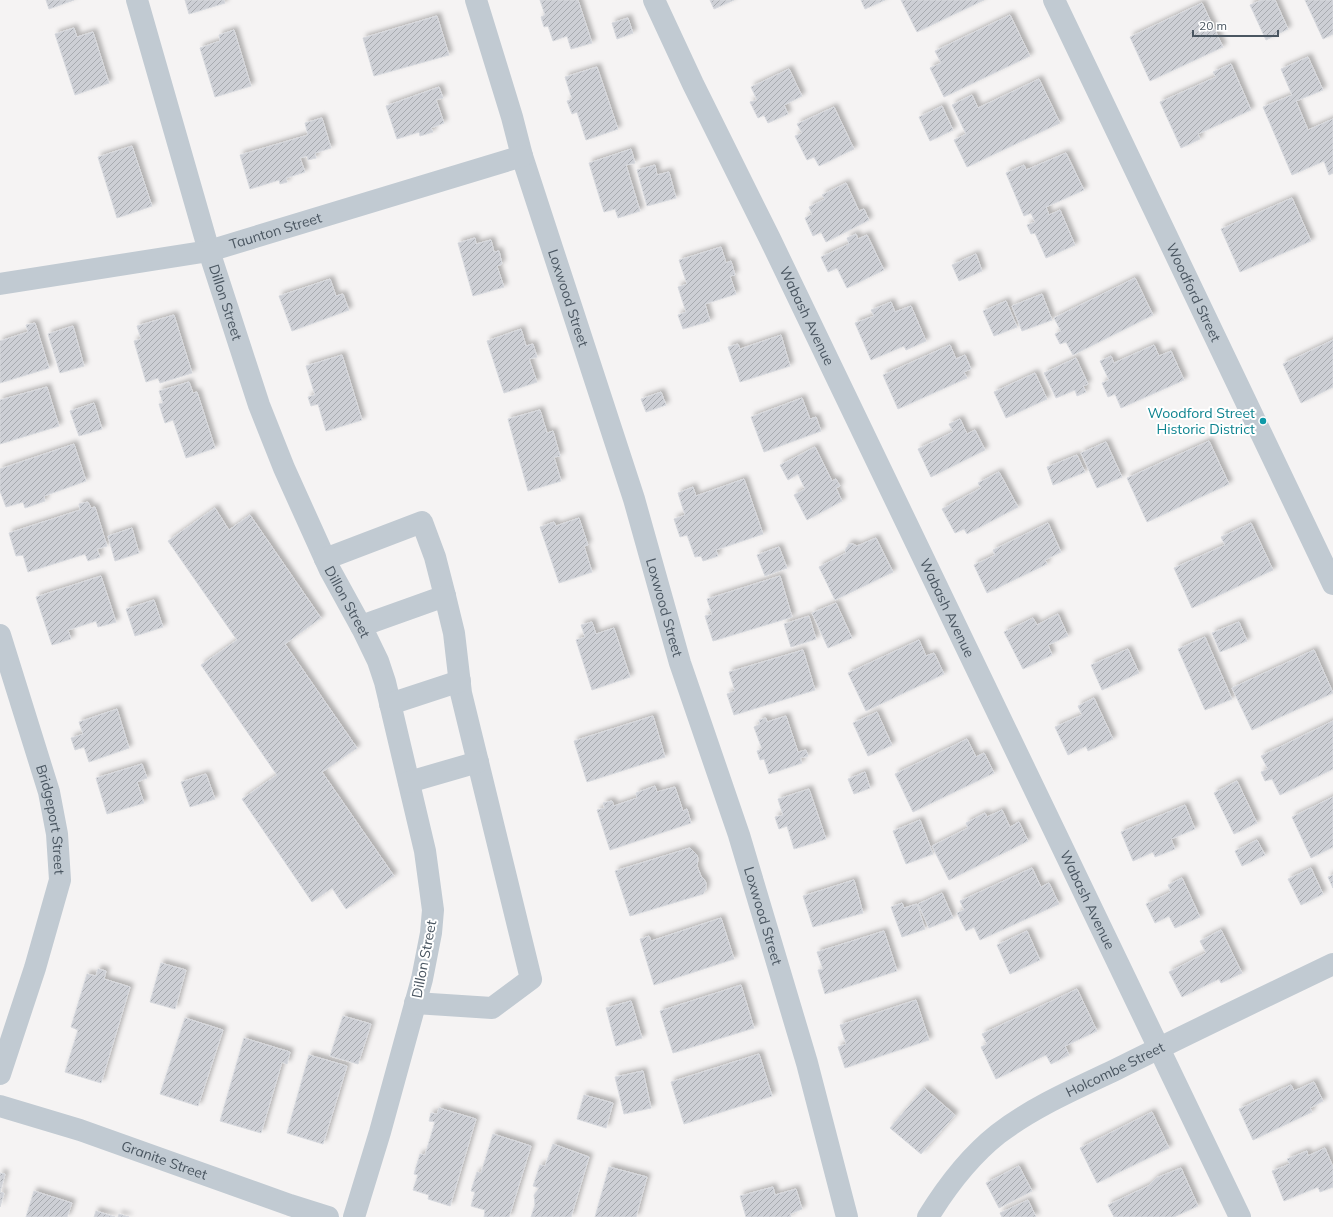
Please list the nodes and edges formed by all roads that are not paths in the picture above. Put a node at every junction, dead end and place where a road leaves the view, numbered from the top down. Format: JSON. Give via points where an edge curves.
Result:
{"nodes":[{"id":1,"x":136,"y":0,"type":"edge"},
{"id":2,"x":476,"y":0,"type":"edge"},
{"id":3,"x":654,"y":0,"type":"edge"},
{"id":4,"x":1054,"y":0,"type":"edge"},
{"id":5,"x":522,"y":156,"type":"junction"},
{"id":6,"x":209,"y":251,"type":"junction"},
{"id":7,"x":0,"y":284,"type":"edge"},
{"id":8,"x":325,"y":559,"type":"junction"},
{"id":9,"x":1333,"y":584,"type":"edge"},
{"id":10,"x":445,"y":596,"type":"junction"},
{"id":11,"x":361,"y":626,"type":"junction"},
{"id":12,"x":0,"y":635,"type":"edge"},
{"id":13,"x":460,"y":681,"type":"junction"},
{"id":14,"x":390,"y":704,"type":"junction"},
{"id":15,"x":478,"y":762,"type":"junction"},
{"id":16,"x":409,"y":782,"type":"junction"},
{"id":17,"x":1333,"y":964,"type":"edge"},
{"id":18,"x":415,"y":1003,"type":"junction"},
{"id":19,"x":1158,"y":1048,"type":"junction"},
{"id":20,"x":0,"y":1074,"type":"edge"},
{"id":21,"x":0,"y":1106,"type":"edge"},
{"id":22,"x":328,"y":1217,"type":"edge"},
{"id":23,"x":354,"y":1217,"type":"edge"},
{"id":24,"x":847,"y":1217,"type":"edge"},
{"id":25,"x":928,"y":1217,"type":"edge"},
{"id":26,"x":1240,"y":1217,"type":"edge"}],
"edges":[{"from":1,"to":6,"type":"street","name":"Dillon Street"},
{"from":2,"to":5,"type":"street","name":"Loxwood Street"},
{"from":3,"to":19,"type":"street","name":"Wabash Avenue"},
{"from":4,"to":9,"type":"street","name":"Woodford Street"},
{"from":5,"to":6,"type":"street","name":"Taunton Street"},
{"from":5,"to":24,"type":"street","name":"Loxwood Street","via":[[634,499],[680,663],[740,835],[807,1063]]},
{"from":6,"to":7,"type":"street","name":"Taunton Street"},
{"from":6,"to":8,"type":"street","name":"Dillon Street","via":[[259,404],[284,468]]},
{"from":8,"to":10,"type":"street","via":[[422,522],[435,557]]},
{"from":8,"to":11,"type":"street","name":"Dillon Street"},
{"from":10,"to":11,"type":"street"},
{"from":10,"to":13,"type":"street","via":[[454,633]]},
{"from":11,"to":14,"type":"street","name":"Dillon Street","via":[[378,661]]},
{"from":12,"to":20,"type":"street","name":"Bridgeport Street","via":[[49,792],[57,834],[60,880],[35,968]]},
{"from":13,"to":14,"type":"street"},
{"from":13,"to":15,"type":"street"},
{"from":14,"to":16,"type":"street","name":"Dillon Street"},
{"from":15,"to":16,"type":"street"},
{"from":15,"to":18,"type":"street","via":[[531,979],[492,1008]]},
{"from":16,"to":18,"type":"street","name":"Dillon Street","via":[[425,851],[433,906],[431,933]]},
{"from":17,"to":19,"type":"street","name":"Holcombe Street"},
{"from":18,"to":23,"type":"street","name":"Dillon Street"},
{"from":19,"to":25,"type":"street","name":"Holcombe Street","via":[[1040,1107],[1003,1131],[964,1167]]},
{"from":19,"to":26,"type":"street","name":"Wabash Avenue"},
{"from":21,"to":22,"type":"street","name":"Granite Street","via":[[80,1130]]}]}
